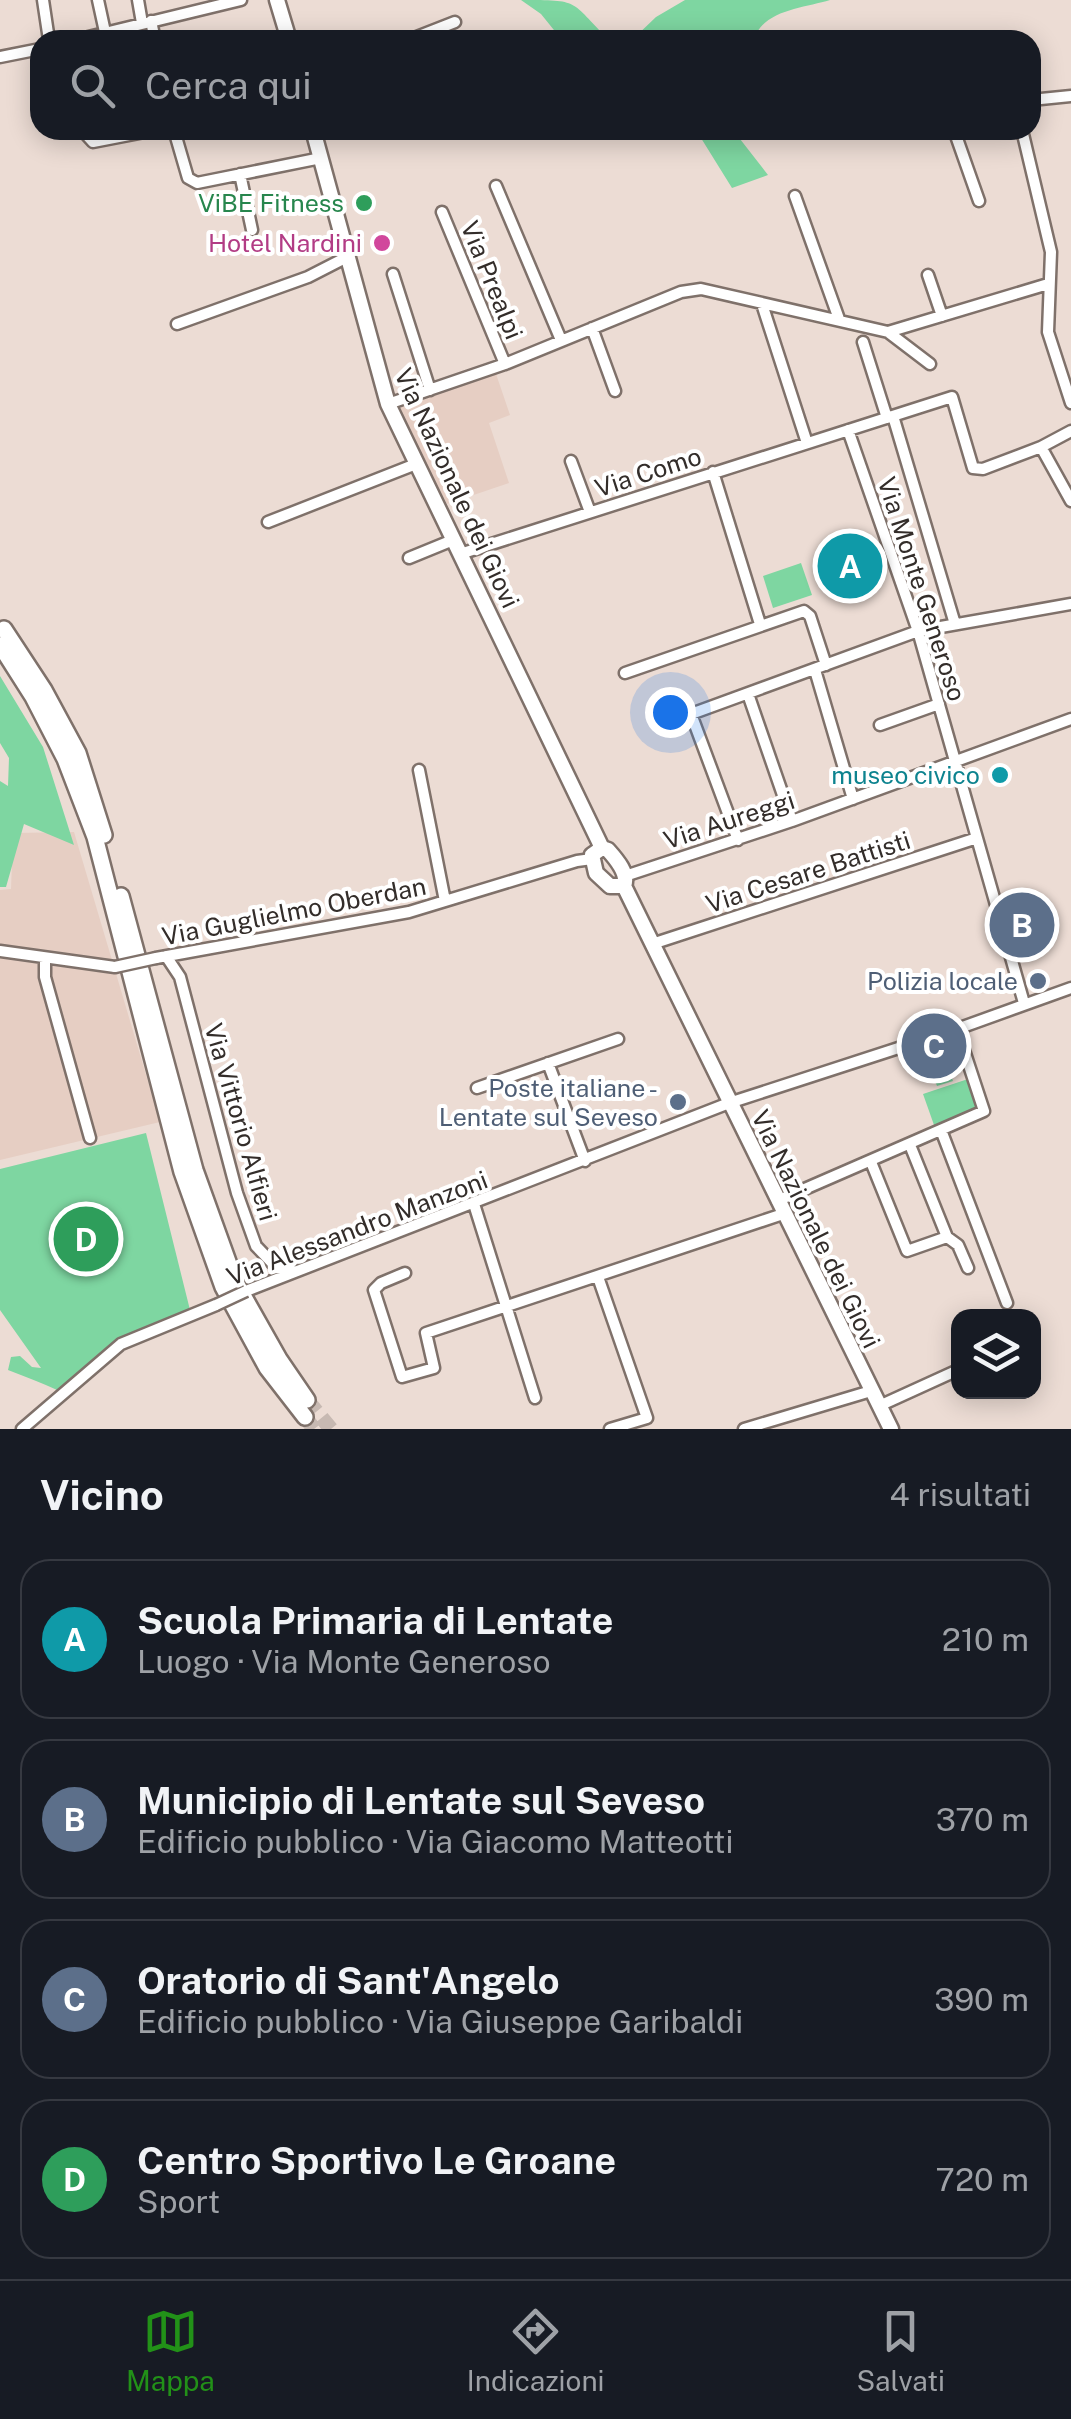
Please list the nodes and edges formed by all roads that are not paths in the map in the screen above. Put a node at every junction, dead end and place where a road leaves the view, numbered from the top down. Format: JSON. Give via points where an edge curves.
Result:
{"nodes":[{"id":1,"x":43,"y":0,"type":"edge"},
{"id":2,"x":98,"y":0,"type":"edge"},
{"id":3,"x":138,"y":0,"type":"edge"},
{"id":4,"x":241,"y":0,"type":"edge"},
{"id":5,"x":278,"y":0,"type":"edge"},
{"id":6,"x":146,"y":22,"type":"junction"},
{"id":7,"x":455,"y":22,"type":"dead end"},
{"id":8,"x":48,"y":30,"type":"edge"},
{"id":9,"x":105,"y":30,"type":"edge"},
{"id":10,"x":113,"y":30,"type":"edge"},
{"id":11,"x":150,"y":30,"type":"edge"},
{"id":12,"x":286,"y":30,"type":"edge"},
{"id":13,"x":434,"y":30,"type":"edge"},
{"id":14,"x":30,"y":51,"type":"edge"},
{"id":15,"x":0,"y":58,"type":"edge"},
{"id":16,"x":1071,"y":96,"type":"edge"},
{"id":17,"x":1041,"y":99,"type":"edge"},
{"id":18,"x":177,"y":140,"type":"edge"},
{"id":19,"x":316,"y":140,"type":"edge"},
{"id":20,"x":958,"y":140,"type":"edge"},
{"id":21,"x":1024,"y":140,"type":"edge"},
{"id":22,"x":321,"y":158,"type":"junction"},
{"id":23,"x":240,"y":174,"type":"junction"},
{"id":24,"x":496,"y":186,"type":"dead end"},
{"id":25,"x":795,"y":196,"type":"dead end"},
{"id":26,"x":979,"y":201,"type":"dead end"},
{"id":27,"x":442,"y":212,"type":"dead end"},
{"id":28,"x":252,"y":230,"type":"dead end"},
{"id":29,"x":347,"y":257,"type":"junction"},
{"id":30,"x":393,"y":274,"type":"dead end"},
{"id":31,"x":928,"y":275,"type":"dead end"},
{"id":32,"x":1048,"y":284,"type":"junction"},
{"id":33,"x":762,"y":304,"type":"junction"},
{"id":34,"x":942,"y":316,"type":"junction"},
{"id":35,"x":839,"y":319,"type":"junction"},
{"id":36,"x":177,"y":324,"type":"dead end"},
{"id":37,"x":592,"y":328,"type":"junction"},
{"id":38,"x":888,"y":332,"type":"junction"},
{"id":39,"x":561,"y":340,"type":"junction"},
{"id":40,"x":863,"y":342,"type":"dead end"},
{"id":41,"x":505,"y":364,"type":"junction"},
{"id":42,"x":930,"y":364,"type":"dead end"},
{"id":43,"x":430,"y":390,"type":"junction"},
{"id":44,"x":615,"y":390,"type":"dead end"},
{"id":45,"x":1071,"y":403,"type":"edge"},
{"id":46,"x":388,"y":404,"type":"junction"},
{"id":47,"x":890,"y":417,"type":"junction"},
{"id":48,"x":848,"y":430,"type":"junction"},
{"id":49,"x":1071,"y":431,"type":"edge"},
{"id":50,"x":806,"y":443,"type":"junction"},
{"id":51,"x":1041,"y":448,"type":"junction"},
{"id":52,"x":571,"y":460,"type":"dead end"},
{"id":53,"x":416,"y":464,"type":"junction"},
{"id":54,"x":713,"y":472,"type":"junction"},
{"id":55,"x":1071,"y":501,"type":"edge"},
{"id":56,"x":590,"y":512,"type":"junction"},
{"id":57,"x":268,"y":522,"type":"dead end"},
{"id":58,"x":457,"y":547,"type":"junction"},
{"id":59,"x":410,"y":558,"type":"dead end"},
{"id":60,"x":1071,"y":604,"type":"edge"},
{"id":61,"x":760,"y":624,"type":"junction"},
{"id":62,"x":955,"y":624,"type":"junction"},
{"id":63,"x":918,"y":631,"type":"junction"},
{"id":64,"x":2,"y":637,"type":"edge"},
{"id":65,"x":820,"y":668,"type":"junction"},
{"id":66,"x":625,"y":672,"type":"dead end"},
{"id":67,"x":748,"y":694,"type":"junction"},
{"id":68,"x":940,"y":704,"type":"junction"},
{"id":69,"x":1071,"y":719,"type":"edge"},
{"id":70,"x":880,"y":725,"type":"dead end"},
{"id":71,"x":956,"y":761,"type":"junction"},
{"id":72,"x":419,"y":770,"type":"dead end"},
{"id":73,"x":853,"y":799,"type":"junction"},
{"id":74,"x":792,"y":821,"type":"junction"},
{"id":75,"x":977,"y":838,"type":"junction"},
{"id":76,"x":738,"y":840,"type":"junction"},
{"id":77,"x":597,"y":854,"type":"junction"},
{"id":78,"x":624,"y":881,"type":"junction"},
{"id":79,"x":445,"y":901,"type":"junction"},
{"id":80,"x":652,"y":944,"type":"junction"},
{"id":81,"x":0,"y":951,"type":"edge"},
{"id":82,"x":185,"y":953,"type":"junction"},
{"id":83,"x":161,"y":957,"type":"junction"},
{"id":84,"x":45,"y":958,"type":"junction"},
{"id":85,"x":180,"y":977,"type":"junction"},
{"id":86,"x":1071,"y":988,"type":"edge"},
{"id":87,"x":1024,"y":1004,"type":"junction"},
{"id":88,"x":957,"y":1029,"type":"junction"},
{"id":89,"x":618,"y":1039,"type":"dead end"},
{"id":90,"x":548,"y":1062,"type":"junction"},
{"id":91,"x":477,"y":1088,"type":"dead end"},
{"id":92,"x":730,"y":1103,"type":"junction"},
{"id":93,"x":941,"y":1130,"type":"junction"},
{"id":94,"x":90,"y":1138,"type":"dead end"},
{"id":95,"x":910,"y":1145,"type":"junction"},
{"id":96,"x":585,"y":1161,"type":"junction"},
{"id":97,"x":871,"y":1162,"type":"junction"},
{"id":98,"x":474,"y":1204,"type":"junction"},
{"id":99,"x":780,"y":1208,"type":"junction"},
{"id":100,"x":946,"y":1237,"type":"junction"},
{"id":101,"x":968,"y":1268,"type":"dead end"},
{"id":102,"x":304,"y":1270,"type":"junction"},
{"id":103,"x":405,"y":1273,"type":"dead end"},
{"id":104,"x":598,"y":1277,"type":"junction"},
{"id":105,"x":1008,"y":1302,"type":"dead end"},
{"id":106,"x":509,"y":1308,"type":"junction"},
{"id":107,"x":951,"y":1373,"type":"edge"},
{"id":108,"x":871,"y":1391,"type":"junction"},
{"id":109,"x":536,"y":1398,"type":"dead end"},
{"id":110,"x":878,"y":1406,"type":"junction"},
{"id":111,"x":306,"y":1408,"type":"tunnel mouth"},
{"id":112,"x":22,"y":1429,"type":"edge"},
{"id":113,"x":610,"y":1429,"type":"edge"},
{"id":114,"x":744,"y":1429,"type":"edge"},
{"id":115,"x":891,"y":1429,"type":"edge"}],
"edges":[{"from":1,"to":8,"type":"street"},
{"from":2,"to":9,"type":"street"},
{"from":3,"to":6,"type":"street"},
{"from":4,"to":6,"type":"street"},
{"from":5,"to":12,"type":"main road"},
{"from":6,"to":10,"type":"street"},
{"from":6,"to":11,"type":"street"},
{"from":7,"to":13,"type":"street"},
{"from":14,"to":15,"type":"street"},
{"from":16,"to":17,"type":"street"},
{"from":18,"to":23,"type":"street","via":[[188,178],[197,183]]},
{"from":19,"to":22,"type":"main road","name":"Via Nazionale dei Giovi"},
{"from":20,"to":26,"type":"street"},
{"from":21,"to":32,"type":"street","via":[[1051,252]]},
{"from":22,"to":23,"type":"street"},
{"from":22,"to":29,"type":"main road","name":"Via Nazionale dei Giovi"},
{"from":23,"to":28,"type":"street"},
{"from":24,"to":39,"type":"street"},
{"from":25,"to":35,"type":"street"},
{"from":27,"to":41,"type":"street","name":"Via Prealpi"},
{"from":29,"to":36,"type":"street","via":[[308,278]]},
{"from":29,"to":46,"type":"main road","name":"Via Nazionale dei Giovi"},
{"from":30,"to":43,"type":"street"},
{"from":31,"to":34,"type":"street"},
{"from":32,"to":34,"type":"street"},
{"from":32,"to":45,"type":"street","via":[[1048,332]]},
{"from":33,"to":35,"type":"street"},
{"from":33,"to":37,"type":"street","via":[[701,289]]},
{"from":33,"to":50,"type":"street"},
{"from":34,"to":38,"type":"street"},
{"from":35,"to":38,"type":"street"},
{"from":37,"to":39,"type":"street"},
{"from":37,"to":44,"type":"street"},
{"from":38,"to":42,"type":"street"},
{"from":39,"to":41,"type":"street"},
{"from":40,"to":47,"type":"street"},
{"from":41,"to":43,"type":"street"},
{"from":43,"to":46,"type":"street"},
{"from":46,"to":53,"type":"main road","name":"Via Nazionale dei Giovi"},
{"from":47,"to":48,"type":"street","name":"Via Como"},
{"from":47,"to":51,"type":"street","name":"Via Como","via":[[952,398],[971,465],[983,469]]},
{"from":47,"to":62,"type":"street"},
{"from":48,"to":50,"type":"street","name":"Via Como"},
{"from":48,"to":63,"type":"street","name":"Via Monte Generoso"},
{"from":49,"to":51,"type":"street"},
{"from":50,"to":54,"type":"street","name":"Via Como"},
{"from":51,"to":55,"type":"street"},
{"from":52,"to":56,"type":"street"},
{"from":53,"to":57,"type":"street"},
{"from":53,"to":58,"type":"main road","name":"Via Nazionale dei Giovi"},
{"from":54,"to":56,"type":"street","name":"Via Como"},
{"from":54,"to":61,"type":"street"},
{"from":56,"to":58,"type":"street","name":"Via Como"},
{"from":58,"to":59,"type":"street","name":"Via Como"},
{"from":58,"to":77,"type":"main road","name":"Via Nazionale dei Giovi","via":[[599,835]]},
{"from":60,"to":62,"type":"street"},
{"from":61,"to":65,"type":"street","via":[[804,611]]},
{"from":61,"to":66,"type":"street"},
{"from":62,"to":63,"type":"street"},
{"from":63,"to":65,"type":"street"},
{"from":63,"to":68,"type":"street","name":"Via Monte Generoso"},
{"from":64,"to":111,"type":"highway","via":[[44,690],[78,753],[196,1170],[235,1281]]},
{"from":65,"to":67,"type":"street"},
{"from":65,"to":73,"type":"street"},
{"from":67,"to":74,"type":"street"},
{"from":67,"to":76,"type":"street","via":[[691,714]]},
{"from":68,"to":70,"type":"street"},
{"from":68,"to":71,"type":"street","name":"Via Monte Generoso"},
{"from":69,"to":71,"type":"street","name":"Via Aureggi"},
{"from":71,"to":73,"type":"street","name":"Via Aureggi"},
{"from":71,"to":75,"type":"street","name":"Via Monte Generoso"},
{"from":72,"to":79,"type":"street"},
{"from":73,"to":74,"type":"street","name":"Via Aureggi"},
{"from":74,"to":76,"type":"street","name":"Via Aureggi"},
{"from":75,"to":80,"type":"street","name":"Via Cesare Battisti"},
{"from":75,"to":87,"type":"street","name":"Via Monte Generoso"},
{"from":76,"to":78,"type":"street","name":"Via Aureggi"},
{"from":77,"to":78,"type":"main road","name":"Via Nazionale dei Giovi","via":[[613,855]]},
{"from":77,"to":78,"type":"main road","name":"Via Nazionale dei Giovi","via":[[601,880],[615,888]]},
{"from":77,"to":79,"type":"street","name":"Via Guglielmo Oberdan"},
{"from":78,"to":80,"type":"main road","name":"Via Nazionale dei Giovi"},
{"from":79,"to":82,"type":"street","name":"Via Guglielmo Oberdan"},
{"from":80,"to":92,"type":"main road","name":"Via Nazionale dei Giovi"},
{"from":81,"to":84,"type":"street","name":"Via Guglielmo Oberdan"},
{"from":82,"to":83,"type":"street","name":"Via Guglielmo Oberdan"},
{"from":82,"to":85,"type":"street"},
{"from":83,"to":84,"type":"street","name":"Via Guglielmo Oberdan","bridge":true,"via":[[115,967]]},
{"from":83,"to":85,"type":"street","name":"Via Vittorio Alfieri"},
{"from":84,"to":94,"type":"street"},
{"from":85,"to":102,"type":"street","name":"Via Vittorio Alfieri","via":[[256,1246],[277,1268]]},
{"from":86,"to":87,"type":"street","name":"Via Alessandro Manzoni"},
{"from":87,"to":88,"type":"street","name":"Via Alessandro Manzoni"},
{"from":88,"to":92,"type":"street","name":"Via Alessandro Manzoni"},
{"from":88,"to":93,"type":"street","via":[[984,1110]]},
{"from":89,"to":90,"type":"street"},
{"from":90,"to":91,"type":"street"},
{"from":90,"to":96,"type":"street"},
{"from":92,"to":96,"type":"street","name":"Via Alessandro Manzoni"},
{"from":92,"to":99,"type":"main road","name":"Via Nazionale dei Giovi"},
{"from":93,"to":95,"type":"street"},
{"from":93,"to":105,"type":"street"},
{"from":95,"to":97,"type":"street"},
{"from":95,"to":100,"type":"street"},
{"from":96,"to":98,"type":"street","name":"Via Alessandro Manzoni"},
{"from":97,"to":99,"type":"street"},
{"from":97,"to":100,"type":"street","via":[[907,1251]]},
{"from":98,"to":102,"type":"street","name":"Via Alessandro Manzoni"},
{"from":98,"to":106,"type":"street"},
{"from":99,"to":104,"type":"street"},
{"from":99,"to":108,"type":"main road","name":"Via Nazionale dei Giovi"},
{"from":100,"to":101,"type":"street","via":[[958,1245]]},
{"from":102,"to":112,"type":"street","name":"Via Alessandro Manzoni","bridge":true,"via":[[121,1344]]},
{"from":103,"to":106,"type":"street","via":[[374,1290],[402,1376],[434,1368],[426,1333]]},
{"from":104,"to":106,"type":"street"},
{"from":104,"to":113,"type":"street","via":[[647,1418]]},
{"from":106,"to":109,"type":"street"},
{"from":107,"to":110,"type":"street"},
{"from":108,"to":110,"type":"main road","name":"Via Nazionale dei Giovi"},
{"from":108,"to":114,"type":"street"},
{"from":110,"to":115,"type":"main road","name":"Via Nazionale dei Giovi"}]}
